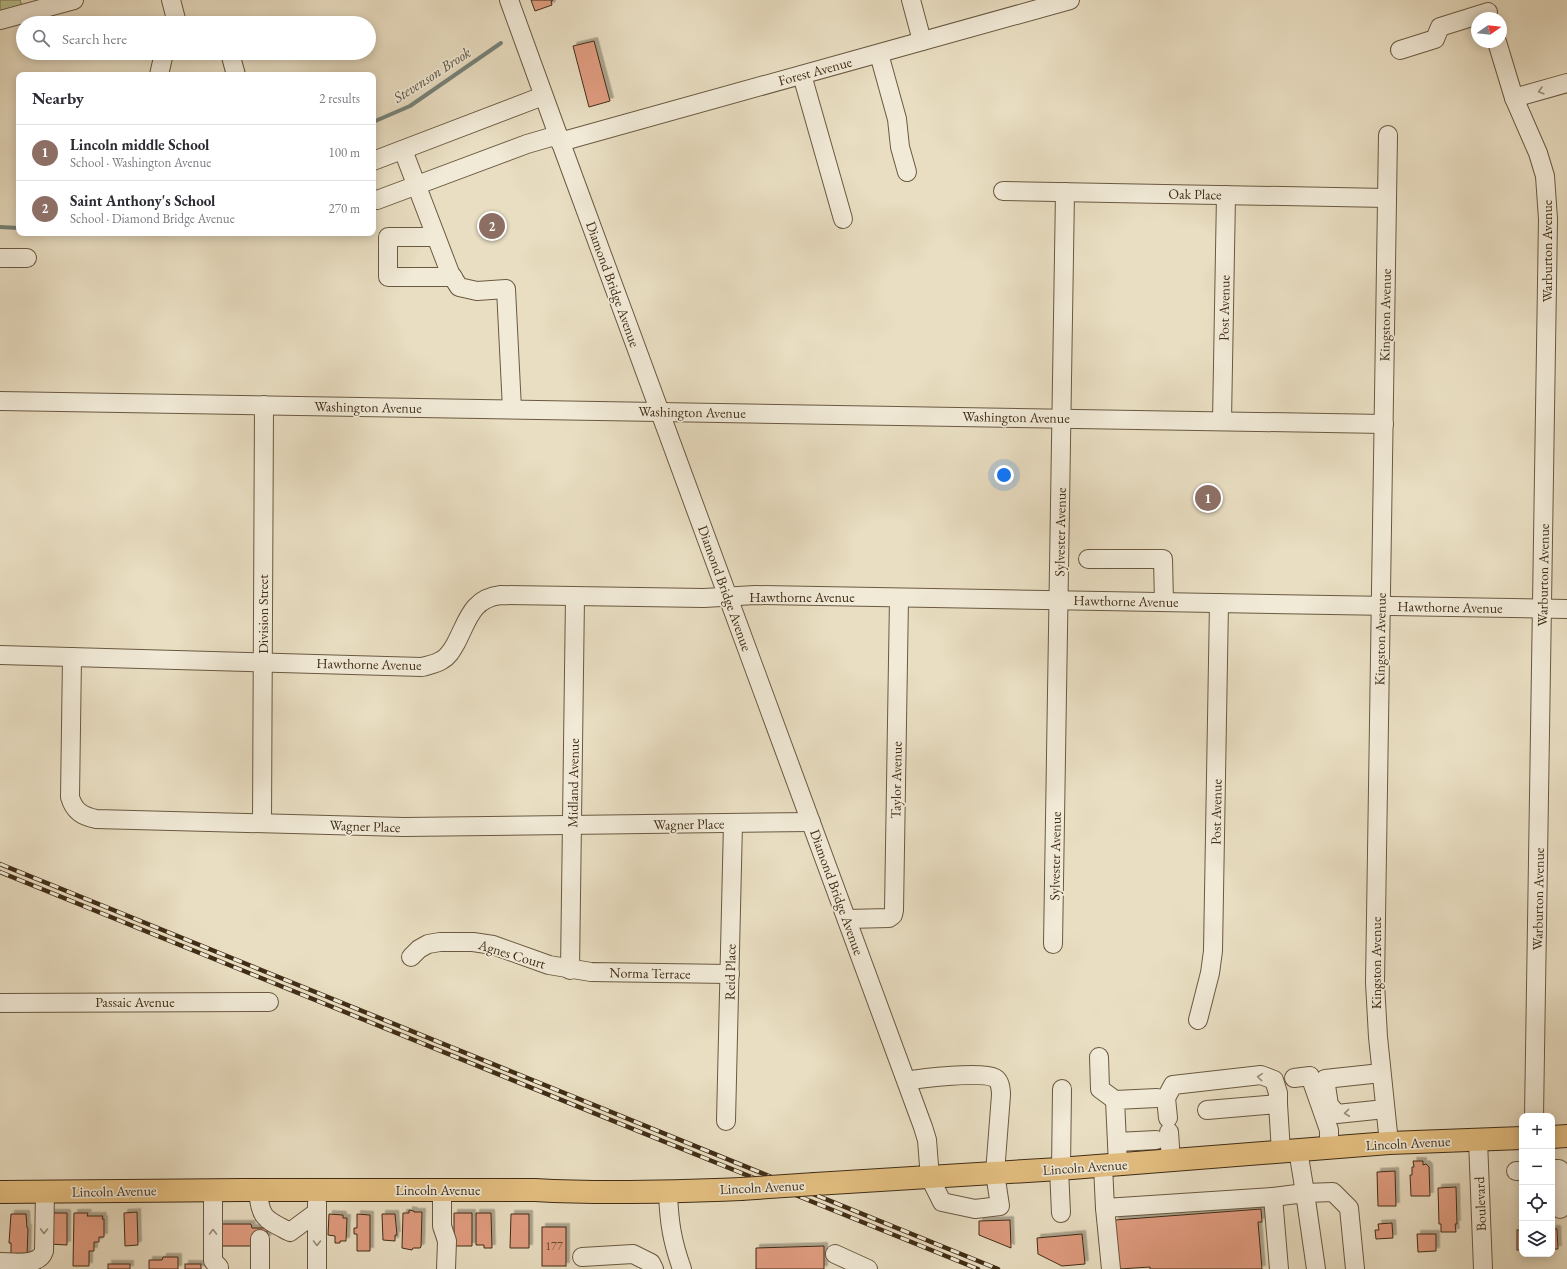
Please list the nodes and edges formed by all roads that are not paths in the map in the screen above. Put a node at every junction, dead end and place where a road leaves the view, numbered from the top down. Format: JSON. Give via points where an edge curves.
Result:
{"nodes":[{"id":1,"x":74,"y":0,"type":"edge"},
{"id":2,"x":171,"y":0,"type":"edge"},
{"id":3,"x":509,"y":0,"type":"edge"},
{"id":4,"x":911,"y":0,"type":"edge"},
{"id":5,"x":1070,"y":0,"type":"edge"},
{"id":6,"x":1488,"y":10,"type":"edge"},
{"id":7,"x":175,"y":16,"type":"edge"},
{"id":8,"x":0,"y":20,"type":"edge"},
{"id":9,"x":922,"y":41,"type":"junction"},
{"id":10,"x":1499,"y":48,"type":"edge"},
{"id":11,"x":1400,"y":50,"type":"dead end"},
{"id":12,"x":879,"y":54,"type":"junction"},
{"id":13,"x":162,"y":60,"type":"edge"},
{"id":14,"x":232,"y":60,"type":"edge"},
{"id":15,"x":160,"y":72,"type":"edge"},
{"id":16,"x":235,"y":72,"type":"edge"},
{"id":17,"x":802,"y":75,"type":"junction"},
{"id":18,"x":1567,"y":84,"type":"edge"},
{"id":19,"x":543,"y":96,"type":"junction"},
{"id":20,"x":1514,"y":98,"type":"junction"},
{"id":21,"x":1388,"y":135,"type":"dead end"},
{"id":22,"x":559,"y":138,"type":"junction"},
{"id":23,"x":403,"y":150,"type":"junction"},
{"id":24,"x":376,"y":160,"type":"edge"},
{"id":25,"x":907,"y":172,"type":"dead end"},
{"id":26,"x":416,"y":185,"type":"junction"},
{"id":27,"x":1003,"y":191,"type":"dead end"},
{"id":28,"x":1065,"y":192,"type":"junction"},
{"id":29,"x":1226,"y":195,"type":"junction"},
{"id":30,"x":1387,"y":198,"type":"junction"},
{"id":31,"x":376,"y":200,"type":"edge"},
{"id":32,"x":843,"y":219,"type":"dead end"},
{"id":33,"x":436,"y":238,"type":"junction"},
{"id":34,"x":0,"y":258,"type":"edge"},
{"id":35,"x":27,"y":258,"type":"dead end"},
{"id":36,"x":452,"y":277,"type":"junction"},
{"id":37,"x":0,"y":400,"type":"edge"},
{"id":38,"x":264,"y":405,"type":"junction"},
{"id":39,"x":512,"y":409,"type":"junction"},
{"id":40,"x":660,"y":411,"type":"junction"},
{"id":41,"x":1062,"y":418,"type":"junction"},
{"id":42,"x":1222,"y":421,"type":"junction"},
{"id":43,"x":1384,"y":424,"type":"junction"},
{"id":44,"x":1088,"y":558,"type":"dead end"},
{"id":45,"x":575,"y":597,"type":"junction"},
{"id":46,"x":728,"y":597,"type":"junction"},
{"id":47,"x":899,"y":598,"type":"junction"},
{"id":48,"x":1059,"y":600,"type":"junction"},
{"id":49,"x":1164,"y":602,"type":"junction"},
{"id":50,"x":1219,"y":603,"type":"junction"},
{"id":51,"x":1381,"y":605,"type":"junction"},
{"id":52,"x":1542,"y":608,"type":"junction"},
{"id":53,"x":1567,"y":609,"type":"edge"},
{"id":54,"x":0,"y":655,"type":"edge"},
{"id":55,"x":72,"y":657,"type":"junction"},
{"id":56,"x":262,"y":662,"type":"junction"},
{"id":57,"x":811,"y":822,"type":"junction"},
{"id":58,"x":262,"y":823,"type":"junction"},
{"id":59,"x":734,"y":823,"type":"junction"},
{"id":60,"x":572,"y":826,"type":"junction"},
{"id":61,"x":847,"y":919,"type":"junction"},
{"id":62,"x":1053,"y":944,"type":"dead end"},
{"id":63,"x":411,"y":957,"type":"dead end"},
{"id":64,"x":570,"y":970,"type":"junction"},
{"id":65,"x":730,"y":974,"type":"junction"},
{"id":66,"x":269,"y":1002,"type":"dead end"},
{"id":67,"x":0,"y":1003,"type":"edge"},
{"id":68,"x":1198,"y":1020,"type":"dead end"},
{"id":69,"x":1099,"y":1057,"type":"dead end"},
{"id":70,"x":1382,"y":1073,"type":"junction"},
{"id":71,"x":1294,"y":1078,"type":"dead end"},
{"id":72,"x":906,"y":1081,"type":"junction"},
{"id":73,"x":1062,"y":1090,"type":"dead end"},
{"id":74,"x":1157,"y":1098,"type":"dead end"},
{"id":75,"x":1115,"y":1100,"type":"junction"},
{"id":76,"x":1278,"y":1104,"type":"junction"},
{"id":77,"x":1385,"y":1109,"type":"junction"},
{"id":78,"x":1207,"y":1110,"type":"dead end"},
{"id":79,"x":1534,"y":1113,"type":"edge"},
{"id":80,"x":726,"y":1121,"type":"dead end"},
{"id":81,"x":1164,"y":1130,"type":"junction"},
{"id":82,"x":1567,"y":1136,"type":"edge"},
{"id":83,"x":1555,"y":1137,"type":"edge"},
{"id":84,"x":1519,"y":1138,"type":"edge"},
{"id":85,"x":1478,"y":1140,"type":"junction"},
{"id":86,"x":1117,"y":1142,"type":"junction"},
{"id":87,"x":1389,"y":1143,"type":"junction"},
{"id":88,"x":1329,"y":1148,"type":"junction"},
{"id":89,"x":1290,"y":1151,"type":"junction"},
{"id":90,"x":1170,"y":1161,"type":"junction"},
{"id":91,"x":1110,"y":1165,"type":"junction"},
{"id":92,"x":1060,"y":1169,"type":"junction"},
{"id":93,"x":1555,"y":1169,"type":"edge"},
{"id":94,"x":996,"y":1173,"type":"junction"},
{"id":95,"x":930,"y":1178,"type":"junction"},
{"id":96,"x":213,"y":1190,"type":"junction"},
{"id":97,"x":317,"y":1190,"type":"junction"},
{"id":98,"x":442,"y":1190,"type":"junction"},
{"id":99,"x":0,"y":1192,"type":"edge"},
{"id":100,"x":45,"y":1192,"type":"junction"},
{"id":101,"x":668,"y":1192,"type":"junction"},
{"id":102,"x":1305,"y":1193,"type":"junction"},
{"id":103,"x":1273,"y":1197,"type":"junction"},
{"id":104,"x":259,"y":1200,"type":"junction"},
{"id":105,"x":1106,"y":1208,"type":"junction"},
{"id":106,"x":1560,"y":1209,"type":"dead end"},
{"id":107,"x":317,"y":1212,"type":"junction"},
{"id":108,"x":1061,"y":1213,"type":"dead end"},
{"id":109,"x":835,"y":1254,"type":"dead end"},
{"id":110,"x":582,"y":1257,"type":"dead end"},
{"id":111,"x":0,"y":1262,"type":"edge"},
{"id":112,"x":219,"y":1269,"type":"edge"},
{"id":113,"x":260,"y":1269,"type":"edge"},
{"id":114,"x":317,"y":1269,"type":"edge"},
{"id":115,"x":446,"y":1269,"type":"edge"},
{"id":116,"x":654,"y":1269,"type":"edge"},
{"id":117,"x":682,"y":1269,"type":"edge"},
{"id":118,"x":868,"y":1269,"type":"edge"},
{"id":119,"x":1111,"y":1269,"type":"edge"},
{"id":120,"x":1280,"y":1269,"type":"edge"},
{"id":121,"x":1316,"y":1269,"type":"edge"},
{"id":122,"x":1356,"y":1269,"type":"edge"},
{"id":123,"x":1483,"y":1269,"type":"edge"}],
"edges":[{"from":1,"to":8,"type":"street"},
{"from":2,"to":7,"type":"street"},
{"from":3,"to":19,"type":"street","name":"Diamond Bridge Avenue"},
{"from":4,"to":9,"type":"street"},
{"from":5,"to":9,"type":"street","name":"Forest Avenue"},
{"from":6,"to":11,"type":"street","via":[[1440,27],[1434,39]]},
{"from":9,"to":12,"type":"street","name":"Forest Avenue"},
{"from":10,"to":20,"type":"street","name":"Warburton Avenue"},
{"from":12,"to":17,"type":"street","name":"Forest Avenue"},
{"from":12,"to":25,"type":"street","via":[[897,119],[900,147]]},
{"from":13,"to":15,"type":"street"},
{"from":14,"to":16,"type":"street"},
{"from":17,"to":22,"type":"street","name":"Forest Avenue"},
{"from":17,"to":32,"type":"street"},
{"from":18,"to":20,"type":"street","one_way":true},
{"from":19,"to":22,"type":"street","name":"Diamond Bridge Avenue"},
{"from":19,"to":23,"type":"street"},
{"from":20,"to":52,"type":"street","name":"Warburton Avenue","via":[[1538,152],[1545,176],[1547,196]]},
{"from":21,"to":30,"type":"street","name":"Kingston Avenue"},
{"from":22,"to":26,"type":"street","name":"Forest Avenue","via":[[527,144]]},
{"from":22,"to":40,"type":"street","name":"Diamond Bridge Avenue"},
{"from":23,"to":24,"type":"street"},
{"from":23,"to":26,"type":"street"},
{"from":26,"to":31,"type":"street","name":"Forest Avenue"},
{"from":26,"to":33,"type":"street"},
{"from":27,"to":28,"type":"street","name":"Oak Place"},
{"from":28,"to":29,"type":"street","name":"Oak Place"},
{"from":28,"to":41,"type":"street","name":"Sylvester Avenue"},
{"from":29,"to":30,"type":"street","name":"Oak Place"},
{"from":29,"to":42,"type":"street","name":"Post Avenue"},
{"from":30,"to":43,"type":"street","name":"Kingston Avenue"},
{"from":33,"to":36,"type":"street"},
{"from":33,"to":36,"type":"street","via":[[388,237],[388,277]]},
{"from":34,"to":35,"type":"street"},
{"from":36,"to":39,"type":"street","via":[[459,287],[477,292],[506,289]]},
{"from":37,"to":38,"type":"street","name":"Washington Avenue"},
{"from":38,"to":39,"type":"street","name":"Washington Avenue"},
{"from":38,"to":56,"type":"street","name":"Division Street"},
{"from":39,"to":40,"type":"street","name":"Washington Avenue"},
{"from":40,"to":41,"type":"street","name":"Washington Avenue"},
{"from":40,"to":46,"type":"street","name":"Diamond Bridge Avenue"},
{"from":41,"to":42,"type":"street","name":"Washington Avenue"},
{"from":41,"to":48,"type":"street","name":"Sylvester Avenue"},
{"from":42,"to":43,"type":"street","name":"Washington Avenue"},
{"from":43,"to":51,"type":"street","name":"Kingston Avenue"},
{"from":44,"to":49,"type":"street","via":[[1163,559]]},
{"from":45,"to":46,"type":"street","name":"Hawthorne Avenue"},
{"from":45,"to":56,"type":"street","name":"Hawthorne Avenue","via":[[490,596],[475,607],[451,652],[443,660],[422,667]]},
{"from":45,"to":60,"type":"street","name":"Midland Avenue"},
{"from":46,"to":47,"type":"street","name":"Hawthorne Avenue","via":[[756,595]]},
{"from":46,"to":57,"type":"street","name":"Diamond Bridge Avenue"},
{"from":47,"to":48,"type":"street","name":"Hawthorne Avenue"},
{"from":47,"to":61,"type":"street","name":"Taylor Avenue","via":[[894,910],[889,918]]},
{"from":48,"to":49,"type":"street","name":"Hawthorne Avenue"},
{"from":48,"to":62,"type":"street","name":"Sylvester Avenue"},
{"from":49,"to":50,"type":"street","name":"Hawthorne Avenue"},
{"from":50,"to":51,"type":"street","name":"Hawthorne Avenue"},
{"from":50,"to":68,"type":"street","name":"Post Avenue","via":[[1213,951]]},
{"from":51,"to":52,"type":"street","name":"Hawthorne Avenue"},
{"from":51,"to":70,"type":"street","name":"Kingston Avenue","via":[[1375,983]]},
{"from":52,"to":53,"type":"street","name":"Hawthorne Avenue"},
{"from":52,"to":79,"type":"street","name":"Warburton Avenue"},
{"from":54,"to":55,"type":"street","name":"Hawthorne Avenue"},
{"from":55,"to":56,"type":"street","name":"Hawthorne Avenue"},
{"from":55,"to":58,"type":"street","name":"Wagner Place","via":[[70,797],[77,812],[96,819]]},
{"from":56,"to":58,"type":"street","name":"Division Street"},
{"from":57,"to":59,"type":"street","name":"Wagner Place"},
{"from":57,"to":61,"type":"street","name":"Diamond Bridge Avenue"},
{"from":58,"to":60,"type":"street","name":"Wagner Place","via":[[404,827]]},
{"from":59,"to":60,"type":"street","name":"Wagner Place"},
{"from":59,"to":65,"type":"street","name":"Reid Place"},
{"from":60,"to":64,"type":"street","name":"Midland Avenue"},
{"from":61,"to":72,"type":"street","name":"Diamond Bridge Avenue"},
{"from":63,"to":64,"type":"street","name":"Agnes Court","via":[[428,944],[473,942],[493,945]]},
{"from":64,"to":65,"type":"street","name":"Norma Terrace"},
{"from":65,"to":80,"type":"street","name":"Reid Place"},
{"from":66,"to":67,"type":"street","name":"Passaic Avenue"},
{"from":69,"to":75,"type":"street","via":[[1100,1089]]},
{"from":70,"to":77,"type":"street","name":"Kingston Avenue"},
{"from":77,"to":70,"type":"street","one_way":true,"via":[[1337,1114],[1329,1105],[1325,1079]]},
{"from":71,"to":88,"type":"street","via":[[1310,1076],[1329,1130]]},
{"from":72,"to":94,"type":"street","via":[[930,1077],[982,1075],[995,1078],[1001,1088]]},
{"from":72,"to":95,"type":"street","name":"Diamond Bridge Avenue","via":[[927,1140]]},
{"from":73,"to":92,"type":"street"},
{"from":74,"to":75,"type":"street"},
{"from":75,"to":86,"type":"street"},
{"from":76,"to":78,"type":"street"},
{"from":76,"to":81,"type":"street","one_way":true,"via":[[1274,1080],[1261,1075],[1173,1085],[1166,1098]]},
{"from":76,"to":89,"type":"street"},
{"from":77,"to":87,"type":"street","name":"Kingston Avenue"},
{"from":81,"to":86,"type":"street"},
{"from":81,"to":90,"type":"street"},
{"from":82,"to":83,"type":"main road"},
{"from":84,"to":85,"type":"main road","name":"Lincoln Avenue"},
{"from":85,"to":87,"type":"main road","name":"Lincoln Avenue"},
{"from":85,"to":123,"type":"street","name":"Boulevard"},
{"from":86,"to":91,"type":"street"},
{"from":87,"to":88,"type":"main road","name":"Lincoln Avenue"},
{"from":88,"to":89,"type":"main road","name":"Lincoln Avenue"},
{"from":89,"to":90,"type":"main road","name":"Lincoln Avenue"},
{"from":89,"to":102,"type":"street"},
{"from":90,"to":91,"type":"main road","name":"Lincoln Avenue"},
{"from":91,"to":92,"type":"main road","name":"Lincoln Avenue"},
{"from":91,"to":105,"type":"street"},
{"from":92,"to":94,"type":"main road","name":"Lincoln Avenue"},
{"from":92,"to":108,"type":"street"},
{"from":93,"to":106,"type":"street","via":[[1559,1169]]},
{"from":94,"to":95,"type":"main road","name":"Lincoln Avenue"},
{"from":94,"to":95,"type":"street","via":[[1000,1206],[975,1209],[942,1202]]},
{"from":95,"to":101,"type":"main road","name":"Lincoln Avenue","bridge":true},
{"from":96,"to":100,"type":"main road","name":"Lincoln Avenue"},
{"from":96,"to":104,"type":"main road","name":"Lincoln Avenue"},
{"from":112,"to":96,"type":"street","one_way":true,"via":[[213,1261]]},
{"from":97,"to":98,"type":"main road","name":"Lincoln Avenue"},
{"from":97,"to":104,"type":"main road","name":"Lincoln Avenue"},
{"from":97,"to":107,"type":"street"},
{"from":98,"to":101,"type":"main road","name":"Lincoln Avenue"},
{"from":98,"to":115,"type":"street","via":[[442,1226],[447,1241]]},
{"from":99,"to":100,"type":"main road","name":"Lincoln Avenue"},
{"from":100,"to":111,"type":"street","one_way":true,"via":[[42,1255],[34,1261]]},
{"from":101,"to":117,"type":"street","via":[[671,1230]]},
{"from":102,"to":103,"type":"street"},
{"from":102,"to":121,"type":"street"},
{"from":102,"to":122,"type":"street","via":[[1333,1192],[1349,1208]]},
{"from":103,"to":105,"type":"street"},
{"from":103,"to":120,"type":"street"},
{"from":104,"to":107,"type":"street","via":[[269,1220],[290,1232]]},
{"from":104,"to":113,"type":"street"},
{"from":105,"to":119,"type":"street"},
{"from":107,"to":114,"type":"street","one_way":true},
{"from":109,"to":118,"type":"street"},
{"from":110,"to":116,"type":"street","via":[[633,1254],[651,1263]]}]}
